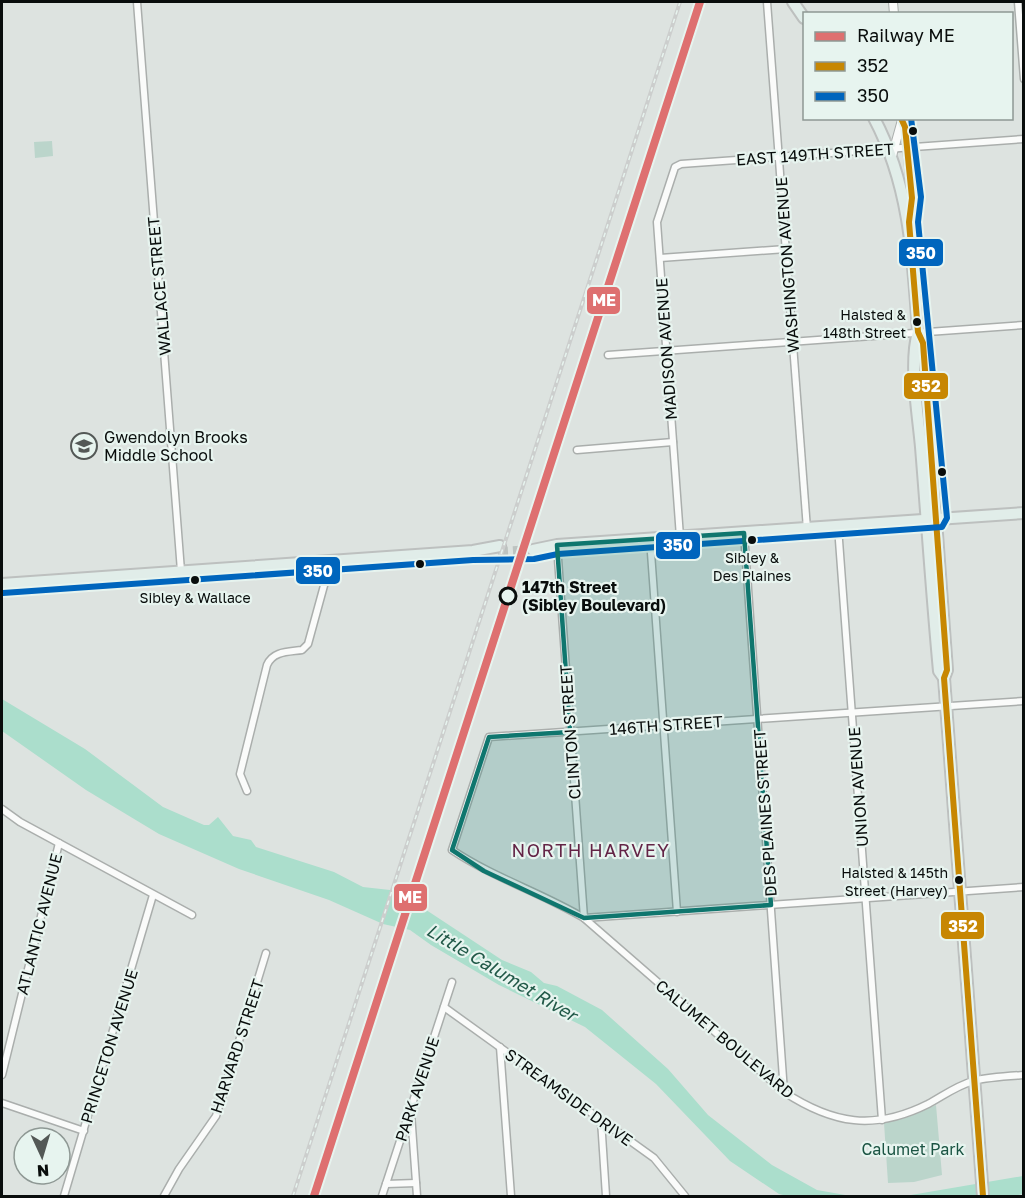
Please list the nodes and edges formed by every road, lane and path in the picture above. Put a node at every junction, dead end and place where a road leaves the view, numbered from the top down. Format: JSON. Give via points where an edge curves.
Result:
{"nodes":[{"id":1,"x":137,"y":2,"type":"edge"},
{"id":2,"x":767,"y":2,"type":"edge"},
{"id":3,"x":793,"y":2,"type":"edge"},
{"id":4,"x":1018,"y":2,"type":"edge"},
{"id":5,"x":803,"y":17,"type":"edge"},
{"id":6,"x":1023,"y":79,"type":"edge"},
{"id":7,"x":875,"y":120,"type":"edge"},
{"id":8,"x":902,"y":120,"type":"edge"},
{"id":9,"x":902,"y":120,"type":"edge"},
{"id":10,"x":1023,"y":139,"type":"edge"},
{"id":11,"x":907,"y":147,"type":"junction"},
{"id":12,"x":892,"y":151,"type":"junction"},
{"id":13,"x":779,"y":158,"type":"junction"},
{"id":14,"x":678,"y":164,"type":"joint"},
{"id":15,"x":909,"y":222,"type":"junction"},
{"id":16,"x":786,"y":249,"type":"junction"},
{"id":17,"x":660,"y":258,"type":"junction"},
{"id":18,"x":1023,"y":325,"type":"edge"},
{"id":19,"x":918,"y":332,"type":"junction"},
{"id":20,"x":793,"y":341,"type":"junction"},
{"id":21,"x":666,"y":350,"type":"junction"},
{"id":22,"x":608,"y":355,"type":"dead end"},
{"id":23,"x":673,"y":442,"type":"junction"},
{"id":24,"x":577,"y":450,"type":"dead end"},
{"id":25,"x":1023,"y":513,"type":"edge"},
{"id":26,"x":933,"y":519,"type":"junction"},
{"id":27,"x":838,"y":526,"type":"junction"},
{"id":28,"x":807,"y":529,"type":"junction"},
{"id":29,"x":744,"y":533,"type":"junction"},
{"id":30,"x":680,"y":537,"type":"junction"},
{"id":31,"x":650,"y":539,"type":"junction"},
{"id":32,"x":557,"y":545,"type":"junction"},
{"id":33,"x":534,"y":547,"type":"tunnel mouth"},
{"id":34,"x":499,"y":549,"type":"tunnel mouth"},
{"id":35,"x":331,"y":560,"type":"junction"},
{"id":36,"x":181,"y":571,"type":"junction"},
{"id":37,"x":2,"y":584,"type":"edge"},
{"id":38,"x":1023,"y":701,"type":"edge"},
{"id":39,"x":946,"y":706,"type":"junction"},
{"id":40,"x":853,"y":713,"type":"junction"},
{"id":41,"x":759,"y":719,"type":"junction"},
{"id":42,"x":664,"y":725,"type":"junction"},
{"id":43,"x":570,"y":732,"type":"junction"},
{"id":44,"x":248,"y":791,"type":"dead end"},
{"id":45,"x":2,"y":809,"type":"edge"},
{"id":46,"x":59,"y":843,"type":"junction"},
{"id":47,"x":452,"y":850,"type":"joint"},
{"id":48,"x":1023,"y":887,"type":"edge"},
{"id":49,"x":960,"y":892,"type":"junction"},
{"id":50,"x":153,"y":895,"type":"junction"},
{"id":51,"x":865,"y":898,"type":"junction"},
{"id":52,"x":771,"y":905,"type":"junction"},
{"id":53,"x":677,"y":912,"type":"junction"},
{"id":54,"x":192,"y":915,"type":"dead end"},
{"id":55,"x":584,"y":918,"type":"junction"},
{"id":56,"x":266,"y":953,"type":"dead end"},
{"id":57,"x":452,"y":982,"type":"dead end"},
{"id":58,"x":444,"y":1007,"type":"junction"},
{"id":59,"x":500,"y":1047,"type":"junction"},
{"id":60,"x":2,"y":1075,"type":"edge"},
{"id":61,"x":1023,"y":1075,"type":"edge"},
{"id":62,"x":974,"y":1080,"type":"junction"},
{"id":63,"x":784,"y":1092,"type":"junction"},
{"id":64,"x":2,"y":1103,"type":"edge"},
{"id":65,"x":410,"y":1108,"type":"junction"},
{"id":66,"x":601,"y":1120,"type":"junction"},
{"id":67,"x":882,"y":1120,"type":"junction"},
{"id":68,"x":84,"y":1131,"type":"junction"},
{"id":69,"x":416,"y":1183,"type":"junction"},
{"id":70,"x":386,"y":1184,"type":"junction"},
{"id":71,"x":64,"y":1197,"type":"edge"},
{"id":72,"x":164,"y":1197,"type":"edge"},
{"id":73,"x":382,"y":1197,"type":"edge"},
{"id":74,"x":417,"y":1197,"type":"edge"},
{"id":75,"x":511,"y":1197,"type":"edge"},
{"id":76,"x":606,"y":1197,"type":"edge"},
{"id":77,"x":685,"y":1197,"type":"edge"},
{"id":78,"x":983,"y":1197,"type":"edge"}],
"edges":[{"from":1,"to":36,"type":"street","name":"WALLACE STREET"},
{"from":2,"to":13,"type":"street","name":"WASHINGTON AVENUE"},
{"from":3,"to":5,"type":"main road"},
{"from":4,"to":6,"type":"street"},
{"from":7,"to":12,"type":"main road"},
{"from":8,"to":12,"type":"street"},
{"from":9,"to":11,"type":"street"},
{"from":10,"to":11,"type":"street","name":"EAST 149TH STREET"},
{"from":11,"to":12,"type":"street","name":"EAST 149TH STREET"},
{"from":11,"to":15,"type":"street","via":[[912,198]]},
{"from":12,"to":13,"type":"street","name":"EAST 149TH STREET"},
{"from":12,"to":15,"type":"main road"},
{"from":13,"to":14,"type":"street","name":"EAST 149TH STREET"},
{"from":13,"to":16,"type":"street","name":"WASHINGTON AVENUE"},
{"from":14,"to":17,"type":"street","name":"MADISON AVENUE","via":[[657,222]]},
{"from":15,"to":19,"type":"main road"},
{"from":16,"to":17,"type":"street"},
{"from":16,"to":20,"type":"street","name":"WASHINGTON AVENUE"},
{"from":17,"to":21,"type":"street","name":"MADISON AVENUE"},
{"from":18,"to":19,"type":"street"},
{"from":19,"to":20,"type":"street"},
{"from":19,"to":26,"type":"main road","via":[[916,366]]},
{"from":20,"to":21,"type":"street"},
{"from":20,"to":28,"type":"street","name":"WASHINGTON AVENUE"},
{"from":21,"to":22,"type":"street"},
{"from":21,"to":23,"type":"street","name":"MADISON AVENUE"},
{"from":23,"to":24,"type":"street"},
{"from":23,"to":30,"type":"street","name":"MADISON AVENUE"},
{"from":25,"to":26,"type":"main road"},
{"from":26,"to":27,"type":"main road"},
{"from":26,"to":39,"type":"main road","via":[[939,671],[944,678]]},
{"from":27,"to":28,"type":"main road"},
{"from":27,"to":40,"type":"street","name":"UNION AVENUE"},
{"from":28,"to":29,"type":"main road"},
{"from":29,"to":30,"type":"main road"},
{"from":29,"to":41,"type":"street","name":"DES PLAINES STREET"},
{"from":30,"to":31,"type":"main road"},
{"from":31,"to":32,"type":"main road"},
{"from":31,"to":42,"type":"street"},
{"from":32,"to":33,"type":"main road"},
{"from":32,"to":43,"type":"street","name":"CLINTON STREET"},
{"from":34,"to":35,"type":"main road"},
{"from":35,"to":36,"type":"main road"},
{"from":35,"to":44,"type":"street","via":[[308,644],[302,650],[279,653],[267,665],[240,774]]},
{"from":36,"to":37,"type":"main road"},
{"from":38,"to":39,"type":"street","name":"146TH STREET"},
{"from":39,"to":40,"type":"street","name":"146TH STREET"},
{"from":39,"to":49,"type":"main road"},
{"from":40,"to":41,"type":"street","name":"146TH STREET"},
{"from":40,"to":51,"type":"street","name":"UNION AVENUE"},
{"from":41,"to":42,"type":"street","name":"146TH STREET"},
{"from":41,"to":52,"type":"street","name":"DES PLAINES STREET"},
{"from":42,"to":43,"type":"street","name":"146TH STREET"},
{"from":42,"to":53,"type":"street"},
{"from":43,"to":47,"type":"street","name":"146TH STREET","via":[[489,737]]},
{"from":43,"to":55,"type":"street","name":"CLINTON STREET"},
{"from":45,"to":46,"type":"street"},
{"from":46,"to":50,"type":"street"},
{"from":46,"to":60,"type":"street","name":"ATLANTIC AVENUE"},
{"from":47,"to":55,"type":"street","name":"CALUMET BOULEVARD","via":[[484,872],[542,894]]},
{"from":48,"to":49,"type":"street"},
{"from":49,"to":51,"type":"street"},
{"from":49,"to":62,"type":"main road"},
{"from":50,"to":54,"type":"street"},
{"from":50,"to":68,"type":"street","name":"PRINCETON AVENUE"},
{"from":51,"to":52,"type":"street"},
{"from":51,"to":67,"type":"street","name":"UNION AVENUE"},
{"from":52,"to":53,"type":"street"},
{"from":52,"to":63,"type":"street","name":"DES PLAINES STREET"},
{"from":53,"to":55,"type":"street"},
{"from":55,"to":63,"type":"street","name":"CALUMET BOULEVARD"},
{"from":56,"to":72,"type":"street","name":"HARVARD STREET","via":[[216,1116]]},
{"from":57,"to":58,"type":"street","name":"PARK AVENUE"},
{"from":58,"to":59,"type":"street","name":"STREAMSIDE DRIVE"},
{"from":58,"to":65,"type":"street","name":"PARK AVENUE"},
{"from":59,"to":66,"type":"street","name":"STREAMSIDE DRIVE"},
{"from":59,"to":75,"type":"street"},
{"from":61,"to":62,"type":"street","name":"CALUMET BOULEVARD"},
{"from":62,"to":67,"type":"street","name":"CALUMET BOULEVARD","via":[[904,1115]]},
{"from":62,"to":78,"type":"main road"},
{"from":63,"to":67,"type":"street","name":"CALUMET BOULEVARD","via":[[830,1116],[857,1122]]},
{"from":64,"to":68,"type":"street"},
{"from":65,"to":69,"type":"street"},
{"from":65,"to":70,"type":"street","name":"PARK AVENUE"},
{"from":66,"to":76,"type":"street"},
{"from":66,"to":77,"type":"street","name":"STREAMSIDE DRIVE","via":[[654,1158]]},
{"from":68,"to":71,"type":"street","name":"PRINCETON AVENUE"},
{"from":69,"to":70,"type":"street"},
{"from":69,"to":74,"type":"street"},
{"from":70,"to":73,"type":"street","name":"PARK AVENUE"}]}
